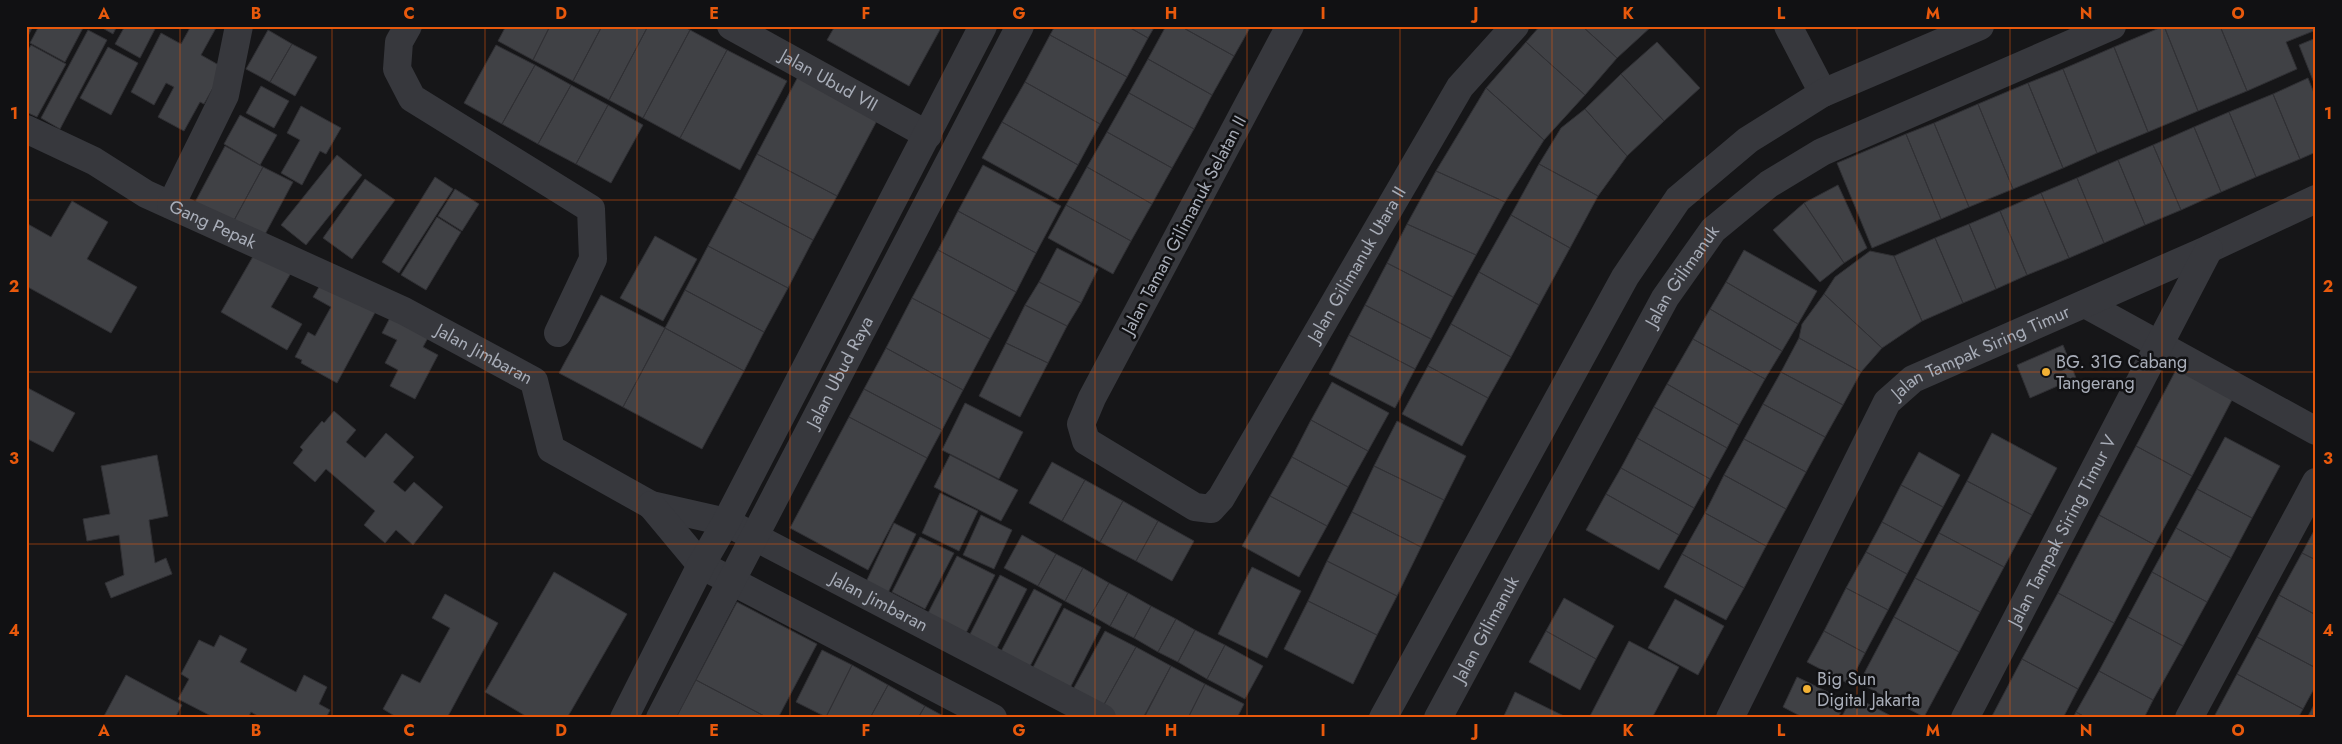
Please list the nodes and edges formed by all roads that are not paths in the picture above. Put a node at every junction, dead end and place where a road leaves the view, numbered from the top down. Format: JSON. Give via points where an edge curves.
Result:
{"nodes":[{"id":1,"x":239,"y":26,"type":"edge"},
{"id":2,"x":408,"y":26,"type":"edge"},
{"id":3,"x":731,"y":26,"type":"edge"},
{"id":4,"x":983,"y":26,"type":"edge"},
{"id":5,"x":1020,"y":26,"type":"edge"},
{"id":6,"x":1290,"y":26,"type":"edge"},
{"id":7,"x":1515,"y":26,"type":"edge"},
{"id":8,"x":1788,"y":26,"type":"edge"},
{"id":9,"x":1980,"y":26,"type":"edge"},
{"id":10,"x":2112,"y":26,"type":"edge"},
{"id":11,"x":1823,"y":93,"type":"junction"},
{"id":12,"x":26,"y":129,"type":"edge"},
{"id":13,"x":928,"y":135,"type":"junction"},
{"id":14,"x":2316,"y":199,"type":"edge"},
{"id":15,"x":170,"y":205,"type":"junction"},
{"id":16,"x":2209,"y":249,"type":"junction"},
{"id":17,"x":2086,"y":304,"type":"junction"},
{"id":18,"x":404,"y":311,"type":"joint"},
{"id":19,"x":558,"y":333,"type":"dead end"},
{"id":20,"x":2161,"y":344,"type":"junction"},
{"id":21,"x":2316,"y":431,"type":"edge"},
{"id":22,"x":750,"y":476,"type":"junction"},
{"id":23,"x":2316,"y":482,"type":"edge"},
{"id":24,"x":778,"y":489,"type":"junction"},
{"id":25,"x":651,"y":505,"type":"junction"},
{"id":26,"x":1211,"y":509,"type":"joint"},
{"id":27,"x":726,"y":522,"type":"junction"},
{"id":28,"x":754,"y":536,"type":"junction"},
{"id":29,"x":702,"y":565,"type":"junction"},
{"id":30,"x":731,"y":581,"type":"junction"},
{"id":31,"x":624,"y":718,"type":"edge"},
{"id":32,"x":660,"y":718,"type":"edge"},
{"id":33,"x":993,"y":718,"type":"edge"},
{"id":34,"x":1102,"y":718,"type":"edge"},
{"id":35,"x":1383,"y":718,"type":"edge"},
{"id":36,"x":1438,"y":718,"type":"edge"},
{"id":37,"x":1730,"y":718,"type":"edge"},
{"id":38,"x":1965,"y":718,"type":"edge"},
{"id":39,"x":2189,"y":718,"type":"edge"}],
"edges":[{"from":1,"to":15,"type":"street","via":[[225,95]]},
{"from":2,"to":19,"type":"street","via":[[400,42],[397,69],[412,98],[591,209],[593,259]]},
{"from":3,"to":13,"type":"street","name":"Jalan Ubud VII"},
{"from":4,"to":13,"type":"street","name":"Jalan Ubud Raya"},
{"from":5,"to":24,"type":"street","name":"Jalan Ubud Raya"},
{"from":6,"to":26,"type":"street","name":"Jalan Taman Gilimanuk Selatan II","via":[[1081,424],[1086,442],[1195,507]]},
{"from":7,"to":26,"type":"street","name":"Jalan Gilimanuk Utara II","via":[[1460,87],[1221,498]]},
{"from":8,"to":11,"type":"street"},
{"from":9,"to":11,"type":"street"},
{"from":10,"to":36,"type":"street","name":"Jalan Gilimanuk","via":[[1822,152],[1769,184],[1713,230],[1665,298]]},
{"from":11,"to":35,"type":"street","via":[[1748,140],[1678,199],[1625,277]]},
{"from":12,"to":15,"type":"street","name":"Gang Pepak","via":[[94,161],[146,194]]},
{"from":13,"to":22,"type":"street","name":"Jalan Ubud Raya"},
{"from":14,"to":16,"type":"street","name":"Jalan Tampak Siring Timur"},
{"from":15,"to":18,"type":"street","name":"Gang Pepak"},
{"from":16,"to":17,"type":"street","name":"Jalan Tampak Siring Timur"},
{"from":16,"to":20,"type":"street","name":"Jalan Tampak Siring Timur V"},
{"from":17,"to":20,"type":"street"},
{"from":17,"to":37,"type":"street","name":"Jalan Tampak Siring Timur","via":[[1913,379],[1887,402]]},
{"from":18,"to":25,"type":"street","name":"Jalan Jimbaran","via":[[534,380],[550,449]]},
{"from":20,"to":21,"type":"street"},
{"from":20,"to":38,"type":"street","name":"Jalan Tampak Siring Timur V"},
{"from":22,"to":24,"type":"street"},
{"from":22,"to":27,"type":"street","name":"Jalan Ubud Raya"},
{"from":23,"to":39,"type":"street"},
{"from":24,"to":28,"type":"street","name":"Jalan Ubud Raya"},
{"from":25,"to":27,"type":"street","name":"Jalan Jimbaran"},
{"from":25,"to":29,"type":"street","name":"Jalan Jimbaran"},
{"from":27,"to":28,"type":"street","name":"Jalan Jimbaran"},
{"from":27,"to":29,"type":"street","name":"Jalan Ubud Raya"},
{"from":28,"to":30,"type":"street","name":"Jalan Ubud Raya"},
{"from":28,"to":34,"type":"street","name":"Jalan Jimbaran"},
{"from":29,"to":30,"type":"street","name":"Jalan Jimbaran"},
{"from":29,"to":31,"type":"street","name":"Jalan Ubud Raya"},
{"from":30,"to":32,"type":"street","name":"Jalan Ubud Raya"},
{"from":30,"to":33,"type":"street","name":"Jalan Jimbaran"}]}
